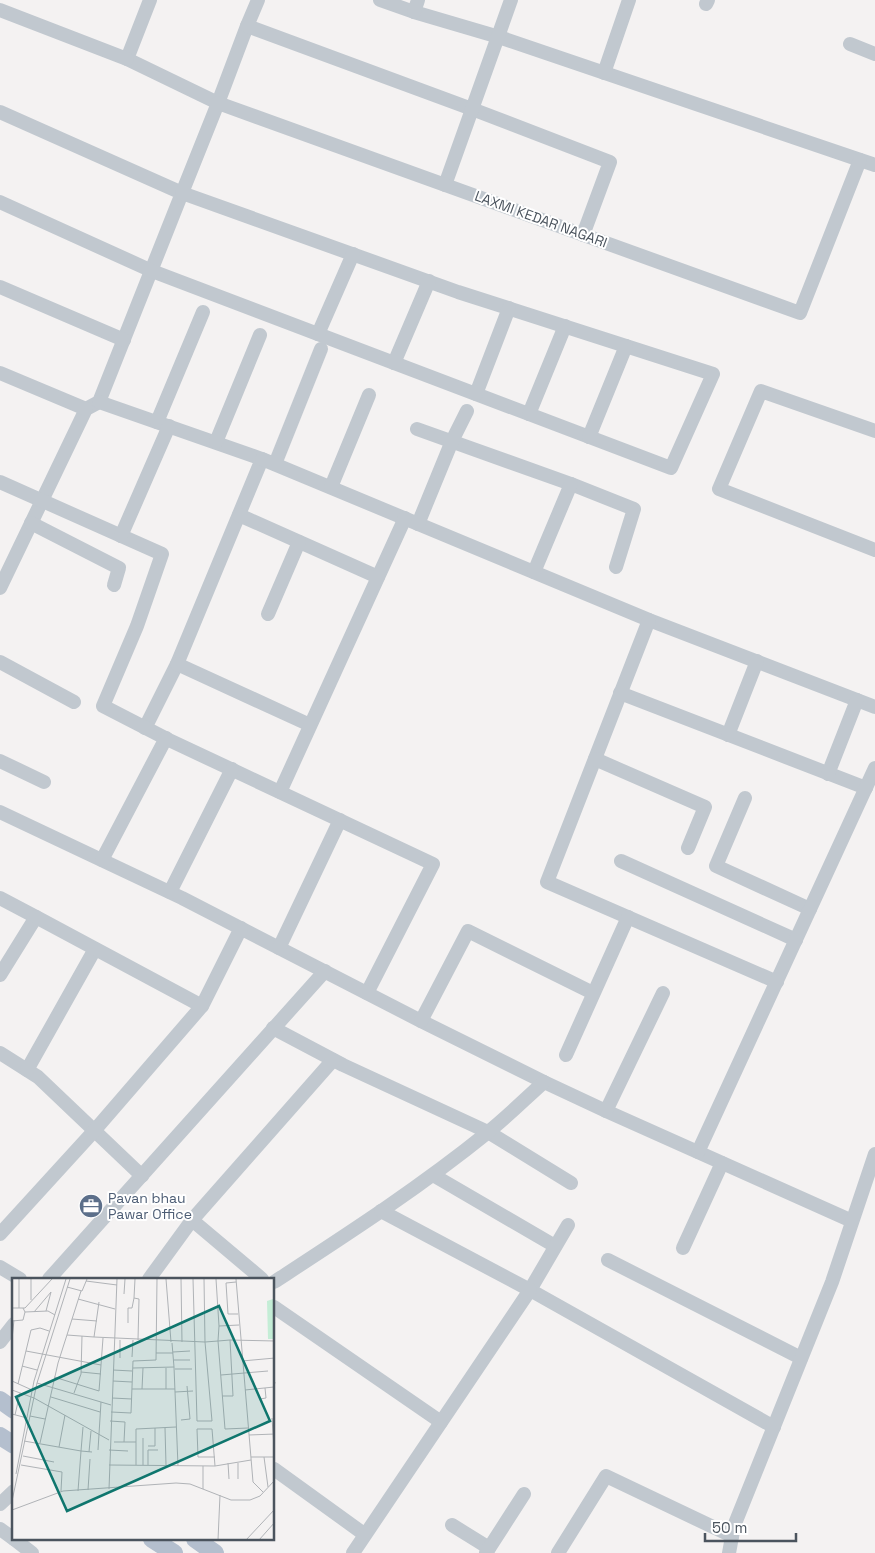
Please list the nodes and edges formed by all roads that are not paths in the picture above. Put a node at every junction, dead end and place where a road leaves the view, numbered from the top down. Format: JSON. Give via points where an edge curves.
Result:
{"nodes":[{"id":1,"x":150,"y":0,"type":"edge"},
{"id":2,"x":258,"y":0,"type":"edge"},
{"id":3,"x":380,"y":0,"type":"edge"},
{"id":4,"x":511,"y":0,"type":"edge"},
{"id":5,"x":629,"y":0,"type":"edge"},
{"id":6,"x":416,"y":6,"type":"edge"},
{"id":7,"x":0,"y":10,"type":"edge"},
{"id":8,"x":247,"y":26,"type":"junction"},
{"id":9,"x":499,"y":37,"type":"junction"},
{"id":10,"x":850,"y":44,"type":"dead end"},
{"id":11,"x":875,"y":54,"type":"edge"},
{"id":12,"x":127,"y":59,"type":"junction"},
{"id":13,"x":604,"y":73,"type":"junction"},
{"id":14,"x":218,"y":103,"type":"junction"},
{"id":15,"x":472,"y":109,"type":"junction"},
{"id":16,"x":0,"y":112,"type":"edge"},
{"id":17,"x":860,"y":160,"type":"junction"},
{"id":18,"x":875,"y":165,"type":"edge"},
{"id":19,"x":445,"y":185,"type":"junction"},
{"id":20,"x":182,"y":193,"type":"junction"},
{"id":21,"x":0,"y":202,"type":"edge"},
{"id":22,"x":583,"y":234,"type":"junction"},
{"id":23,"x":353,"y":254,"type":"junction"},
{"id":24,"x":152,"y":271,"type":"junction"},
{"id":25,"x":429,"y":281,"type":"junction"},
{"id":26,"x":0,"y":287,"type":"edge"},
{"id":27,"x":509,"y":308,"type":"junction"},
{"id":28,"x":203,"y":312,"type":"dead end"},
{"id":29,"x":565,"y":326,"type":"junction"},
{"id":30,"x":318,"y":334,"type":"junction"},
{"id":31,"x":260,"y":335,"type":"dead end"},
{"id":32,"x":124,"y":340,"type":"junction"},
{"id":33,"x":626,"y":346,"type":"junction"},
{"id":34,"x":321,"y":349,"type":"dead end"},
{"id":35,"x":394,"y":362,"type":"junction"},
{"id":36,"x":0,"y":373,"type":"edge"},
{"id":37,"x":476,"y":394,"type":"junction"},
{"id":38,"x":369,"y":395,"type":"dead end"},
{"id":39,"x":99,"y":402,"type":"junction"},
{"id":40,"x":86,"y":409,"type":"junction"},
{"id":41,"x":467,"y":411,"type":"dead end"},
{"id":42,"x":529,"y":414,"type":"junction"},
{"id":43,"x":163,"y":424,"type":"junction"},
{"id":44,"x":417,"y":429,"type":"dead end"},
{"id":45,"x":875,"y":431,"type":"edge"},
{"id":46,"x":589,"y":437,"type":"junction"},
{"id":47,"x":452,"y":441,"type":"junction"},
{"id":48,"x":216,"y":442,"type":"junction"},
{"id":49,"x":269,"y":461,"type":"junction"},
{"id":50,"x":0,"y":482,"type":"edge"},
{"id":51,"x":571,"y":484,"type":"junction"},
{"id":52,"x":331,"y":487,"type":"junction"},
{"id":53,"x":42,"y":501,"type":"junction"},
{"id":54,"x":239,"y":515,"type":"junction"},
{"id":55,"x":405,"y":518,"type":"junction"},
{"id":56,"x":31,"y":523,"type":"junction"},
{"id":57,"x":418,"y":524,"type":"junction"},
{"id":58,"x":121,"y":536,"type":"junction"},
{"id":59,"x":299,"y":542,"type":"junction"},
{"id":60,"x":875,"y":550,"type":"edge"},
{"id":61,"x":616,"y":567,"type":"dead end"},
{"id":62,"x":534,"y":572,"type":"junction"},
{"id":63,"x":378,"y":577,"type":"junction"},
{"id":64,"x":114,"y":585,"type":"dead end"},
{"id":65,"x":0,"y":588,"type":"edge"},
{"id":66,"x":268,"y":614,"type":"dead end"},
{"id":67,"x":649,"y":620,"type":"junction"},
{"id":68,"x":757,"y":661,"type":"junction"},
{"id":69,"x":0,"y":662,"type":"edge"},
{"id":70,"x":177,"y":664,"type":"junction"},
{"id":71,"x":620,"y":693,"type":"junction"},
{"id":72,"x":856,"y":700,"type":"junction"},
{"id":73,"x":74,"y":702,"type":"dead end"},
{"id":74,"x":875,"y":707,"type":"edge"},
{"id":75,"x":310,"y":725,"type":"junction"},
{"id":76,"x":145,"y":728,"type":"junction"},
{"id":77,"x":728,"y":735,"type":"junction"},
{"id":78,"x":166,"y":738,"type":"junction"},
{"id":79,"x":595,"y":759,"type":"junction"},
{"id":80,"x":0,"y":761,"type":"edge"},
{"id":81,"x":875,"y":768,"type":"edge"},
{"id":82,"x":232,"y":769,"type":"junction"},
{"id":83,"x":828,"y":774,"type":"junction"},
{"id":84,"x":44,"y":782,"type":"dead end"},
{"id":85,"x":866,"y":788,"type":"junction"},
{"id":86,"x":280,"y":792,"type":"junction"},
{"id":87,"x":745,"y":798,"type":"dead end"},
{"id":88,"x":0,"y":812,"type":"edge"},
{"id":89,"x":340,"y":820,"type":"junction"},
{"id":90,"x":688,"y":848,"type":"dead end"},
{"id":91,"x":102,"y":860,"type":"junction"},
{"id":92,"x":621,"y":862,"type":"dead end"},
{"id":93,"x":170,"y":892,"type":"junction"},
{"id":94,"x":0,"y":898,"type":"edge"},
{"id":95,"x":810,"y":909,"type":"junction"},
{"id":96,"x":36,"y":917,"type":"junction"},
{"id":97,"x":628,"y":917,"type":"junction"},
{"id":98,"x":241,"y":928,"type":"junction"},
{"id":99,"x":796,"y":940,"type":"junction"},
{"id":100,"x":279,"y":948,"type":"junction"},
{"id":101,"x":95,"y":949,"type":"junction"},
{"id":102,"x":325,"y":971,"type":"junction"},
{"id":103,"x":0,"y":975,"type":"edge"},
{"id":104,"x":777,"y":982,"type":"junction"},
{"id":105,"x":367,"y":993,"type":"junction"},
{"id":106,"x":594,"y":993,"type":"junction"},
{"id":107,"x":663,"y":993,"type":"dead end"},
{"id":108,"x":202,"y":1006,"type":"junction"},
{"id":109,"x":421,"y":1021,"type":"junction"},
{"id":110,"x":273,"y":1028,"type":"junction"},
{"id":111,"x":0,"y":1054,"type":"edge"},
{"id":112,"x":566,"y":1055,"type":"dead end"},
{"id":113,"x":333,"y":1060,"type":"junction"},
{"id":114,"x":26,"y":1070,"type":"junction"},
{"id":115,"x":544,"y":1082,"type":"junction"},
{"id":116,"x":606,"y":1111,"type":"junction"},
{"id":117,"x":94,"y":1130,"type":"junction"},
{"id":118,"x":488,"y":1132,"type":"junction"},
{"id":119,"x":698,"y":1152,"type":"junction"},
{"id":120,"x":875,"y":1154,"type":"edge"},
{"id":121,"x":722,"y":1163,"type":"junction"},
{"id":122,"x":433,"y":1175,"type":"junction"},
{"id":123,"x":142,"y":1176,"type":"junction"},
{"id":124,"x":571,"y":1183,"type":"dead end"},
{"id":125,"x":382,"y":1211,"type":"junction"},
{"id":126,"x":192,"y":1220,"type":"junction"},
{"id":127,"x":852,"y":1221,"type":"junction"},
{"id":128,"x":568,"y":1225,"type":"dead end"},
{"id":129,"x":0,"y":1234,"type":"edge"},
{"id":130,"x":555,"y":1246,"type":"junction"},
{"id":131,"x":683,"y":1248,"type":"dead end"},
{"id":132,"x":608,"y":1260,"type":"dead end"},
{"id":133,"x":0,"y":1267,"type":"edge"},
{"id":134,"x":18,"y":1278,"type":"edge"},
{"id":135,"x":50,"y":1278,"type":"edge"},
{"id":136,"x":150,"y":1278,"type":"edge"},
{"id":137,"x":261,"y":1278,"type":"edge"},
{"id":138,"x":275,"y":1281,"type":"edge"},
{"id":139,"x":530,"y":1290,"type":"junction"},
{"id":140,"x":275,"y":1308,"type":"edge"},
{"id":141,"x":12,"y":1327,"type":"edge"},
{"id":142,"x":0,"y":1342,"type":"edge"},
{"id":143,"x":801,"y":1358,"type":"junction"},
{"id":144,"x":0,"y":1400,"type":"edge"},
{"id":145,"x":12,"y":1409,"type":"edge"},
{"id":146,"x":441,"y":1422,"type":"junction"},
{"id":147,"x":774,"y":1427,"type":"junction"},
{"id":148,"x":0,"y":1436,"type":"edge"},
{"id":149,"x":12,"y":1444,"type":"edge"},
{"id":150,"x":275,"y":1470,"type":"edge"},
{"id":151,"x":12,"y":1493,"type":"edge"},
{"id":152,"x":524,"y":1494,"type":"dead end"},
{"id":153,"x":0,"y":1504,"type":"edge"},
{"id":154,"x":452,"y":1525,"type":"dead end"},
{"id":155,"x":0,"y":1529,"type":"edge"},
{"id":156,"x":364,"y":1534,"type":"junction"},
{"id":157,"x":732,"y":1536,"type":"junction"},
{"id":158,"x":12,"y":1538,"type":"edge"},
{"id":159,"x":15,"y":1540,"type":"edge"},
{"id":160,"x":196,"y":1540,"type":"edge"},
{"id":161,"x":488,"y":1550,"type":"edge"},
{"id":162,"x":32,"y":1553,"type":"edge"},
{"id":163,"x":215,"y":1553,"type":"edge"},
{"id":164,"x":353,"y":1553,"type":"edge"},
{"id":165,"x":558,"y":1553,"type":"edge"},
{"id":166,"x":729,"y":1553,"type":"edge"}],
"edges":[{"from":1,"to":12,"type":"street"},
{"from":2,"to":8,"type":"street"},
{"from":3,"to":6,"type":"street"},
{"from":4,"to":9,"type":"street"},
{"from":5,"to":13,"type":"street"},
{"from":6,"to":9,"type":"street"},
{"from":7,"to":12,"type":"street","name":"LAXMI KEDAR NAGARI"},
{"from":8,"to":14,"type":"street"},
{"from":8,"to":15,"type":"street"},
{"from":9,"to":13,"type":"street"},
{"from":9,"to":15,"type":"street"},
{"from":10,"to":11,"type":"street"},
{"from":12,"to":14,"type":"street","name":"LAXMI KEDAR NAGARI"},
{"from":13,"to":17,"type":"street"},
{"from":14,"to":19,"type":"street","name":"LAXMI KEDAR NAGARI"},
{"from":14,"to":20,"type":"street"},
{"from":15,"to":19,"type":"street"},
{"from":15,"to":22,"type":"street","via":[[610,162]]},
{"from":16,"to":20,"type":"street"},
{"from":17,"to":18,"type":"street"},
{"from":17,"to":22,"type":"street","name":"LAXMI KEDAR NAGARI","via":[[800,313]]},
{"from":19,"to":22,"type":"street","name":"LAXMI KEDAR NAGARI"},
{"from":20,"to":23,"type":"street"},
{"from":20,"to":24,"type":"street"},
{"from":21,"to":24,"type":"street"},
{"from":23,"to":25,"type":"street"},
{"from":23,"to":30,"type":"street"},
{"from":24,"to":30,"type":"street"},
{"from":24,"to":32,"type":"street"},
{"from":25,"to":27,"type":"street"},
{"from":25,"to":35,"type":"street"},
{"from":26,"to":32,"type":"street"},
{"from":27,"to":29,"type":"street"},
{"from":27,"to":37,"type":"street"},
{"from":28,"to":43,"type":"street"},
{"from":29,"to":33,"type":"street"},
{"from":29,"to":42,"type":"street"},
{"from":30,"to":35,"type":"street"},
{"from":31,"to":48,"type":"street"},
{"from":32,"to":39,"type":"street"},
{"from":33,"to":46,"type":"street"},
{"from":33,"to":46,"type":"street","via":[[713,374],[671,468]]},
{"from":34,"to":49,"type":"street"},
{"from":35,"to":37,"type":"street"},
{"from":36,"to":40,"type":"street"},
{"from":37,"to":42,"type":"street"},
{"from":38,"to":52,"type":"street"},
{"from":39,"to":40,"type":"street"},
{"from":39,"to":43,"type":"street"},
{"from":40,"to":53,"type":"street"},
{"from":41,"to":47,"type":"street"},
{"from":42,"to":46,"type":"street"},
{"from":43,"to":48,"type":"street"},
{"from":43,"to":58,"type":"street"},
{"from":44,"to":47,"type":"street"},
{"from":45,"to":60,"type":"street","via":[[761,391],[719,489]]},
{"from":47,"to":51,"type":"street"},
{"from":47,"to":57,"type":"street"},
{"from":48,"to":49,"type":"street"},
{"from":49,"to":52,"type":"street"},
{"from":49,"to":54,"type":"street"},
{"from":50,"to":53,"type":"street"},
{"from":51,"to":61,"type":"street","via":[[634,509]]},
{"from":51,"to":62,"type":"street"},
{"from":52,"to":55,"type":"street"},
{"from":53,"to":56,"type":"street"},
{"from":53,"to":58,"type":"street"},
{"from":54,"to":59,"type":"street"},
{"from":54,"to":70,"type":"street"},
{"from":55,"to":57,"type":"street"},
{"from":55,"to":63,"type":"street"},
{"from":56,"to":64,"type":"street","via":[[119,568]]},
{"from":56,"to":65,"type":"street"},
{"from":57,"to":62,"type":"street"},
{"from":58,"to":76,"type":"street","via":[[162,554],[137,626],[103,706]]},
{"from":59,"to":63,"type":"street"},
{"from":59,"to":66,"type":"street"},
{"from":62,"to":67,"type":"street"},
{"from":63,"to":75,"type":"street"},
{"from":67,"to":68,"type":"street"},
{"from":67,"to":71,"type":"street"},
{"from":68,"to":72,"type":"street"},
{"from":68,"to":77,"type":"street"},
{"from":69,"to":73,"type":"street"},
{"from":70,"to":75,"type":"street"},
{"from":70,"to":76,"type":"street"},
{"from":71,"to":77,"type":"street"},
{"from":71,"to":79,"type":"street"},
{"from":72,"to":74,"type":"street"},
{"from":72,"to":83,"type":"street"},
{"from":75,"to":86,"type":"street"},
{"from":76,"to":78,"type":"street"},
{"from":77,"to":83,"type":"street"},
{"from":78,"to":82,"type":"street"},
{"from":78,"to":91,"type":"street"},
{"from":79,"to":90,"type":"street","via":[[705,807]]},
{"from":79,"to":97,"type":"street","via":[[547,882]]},
{"from":80,"to":84,"type":"street"},
{"from":81,"to":85,"type":"street"},
{"from":82,"to":86,"type":"street"},
{"from":82,"to":93,"type":"street"},
{"from":83,"to":85,"type":"street"},
{"from":85,"to":95,"type":"street"},
{"from":86,"to":89,"type":"street"},
{"from":87,"to":95,"type":"street","via":[[716,866]]},
{"from":88,"to":91,"type":"street"},
{"from":89,"to":100,"type":"street"},
{"from":89,"to":105,"type":"street","via":[[433,864]]},
{"from":91,"to":93,"type":"street"},
{"from":92,"to":99,"type":"street"},
{"from":93,"to":98,"type":"street"},
{"from":94,"to":96,"type":"street"},
{"from":95,"to":99,"type":"street"},
{"from":96,"to":101,"type":"street"},
{"from":96,"to":103,"type":"street"},
{"from":97,"to":104,"type":"street"},
{"from":97,"to":106,"type":"street"},
{"from":98,"to":100,"type":"street"},
{"from":98,"to":108,"type":"street"},
{"from":99,"to":104,"type":"street"},
{"from":100,"to":102,"type":"street"},
{"from":101,"to":108,"type":"street"},
{"from":101,"to":114,"type":"street"},
{"from":102,"to":105,"type":"street"},
{"from":102,"to":110,"type":"street"},
{"from":104,"to":119,"type":"street"},
{"from":105,"to":109,"type":"street"},
{"from":106,"to":109,"type":"street","via":[[468,931]]},
{"from":106,"to":112,"type":"street"},
{"from":107,"to":116,"type":"street"},
{"from":108,"to":117,"type":"street"},
{"from":109,"to":115,"type":"street"},
{"from":110,"to":113,"type":"street"},
{"from":110,"to":123,"type":"street"},
{"from":111,"to":114,"type":"street"},
{"from":113,"to":118,"type":"street"},
{"from":113,"to":126,"type":"street"},
{"from":114,"to":117,"type":"street","via":[[38,1077]]},
{"from":115,"to":116,"type":"street"},
{"from":115,"to":118,"type":"street"},
{"from":116,"to":119,"type":"street"},
{"from":117,"to":123,"type":"street"},
{"from":117,"to":129,"type":"street"},
{"from":118,"to":122,"type":"street"},
{"from":118,"to":124,"type":"street"},
{"from":119,"to":121,"type":"street"},
{"from":120,"to":127,"type":"street"},
{"from":121,"to":127,"type":"street"},
{"from":121,"to":131,"type":"street"},
{"from":122,"to":125,"type":"street"},
{"from":122,"to":130,"type":"street"},
{"from":123,"to":135,"type":"street"},
{"from":125,"to":138,"type":"street"},
{"from":125,"to":139,"type":"street"},
{"from":126,"to":136,"type":"street"},
{"from":126,"to":137,"type":"street"},
{"from":127,"to":143,"type":"street","via":[[832,1282]]},
{"from":128,"to":130,"type":"street"},
{"from":130,"to":139,"type":"street"},
{"from":132,"to":143,"type":"street"},
{"from":133,"to":134,"type":"street"},
{"from":139,"to":146,"type":"street"},
{"from":139,"to":147,"type":"street"},
{"from":140,"to":146,"type":"street"},
{"from":141,"to":142,"type":"street"},
{"from":143,"to":147,"type":"street"},
{"from":144,"to":145,"type":"main road"},
{"from":146,"to":156,"type":"street"},
{"from":147,"to":157,"type":"street"},
{"from":148,"to":149,"type":"main road"},
{"from":150,"to":156,"type":"street"},
{"from":151,"to":153,"type":"street"},
{"from":152,"to":161,"type":"street"},
{"from":154,"to":161,"type":"street"},
{"from":155,"to":158,"type":"street"},
{"from":156,"to":164,"type":"street"},
{"from":157,"to":165,"type":"street","via":[[606,1476]]},
{"from":157,"to":166,"type":"street"},
{"from":159,"to":162,"type":"street"},
{"from":160,"to":163,"type":"main road"}]}
